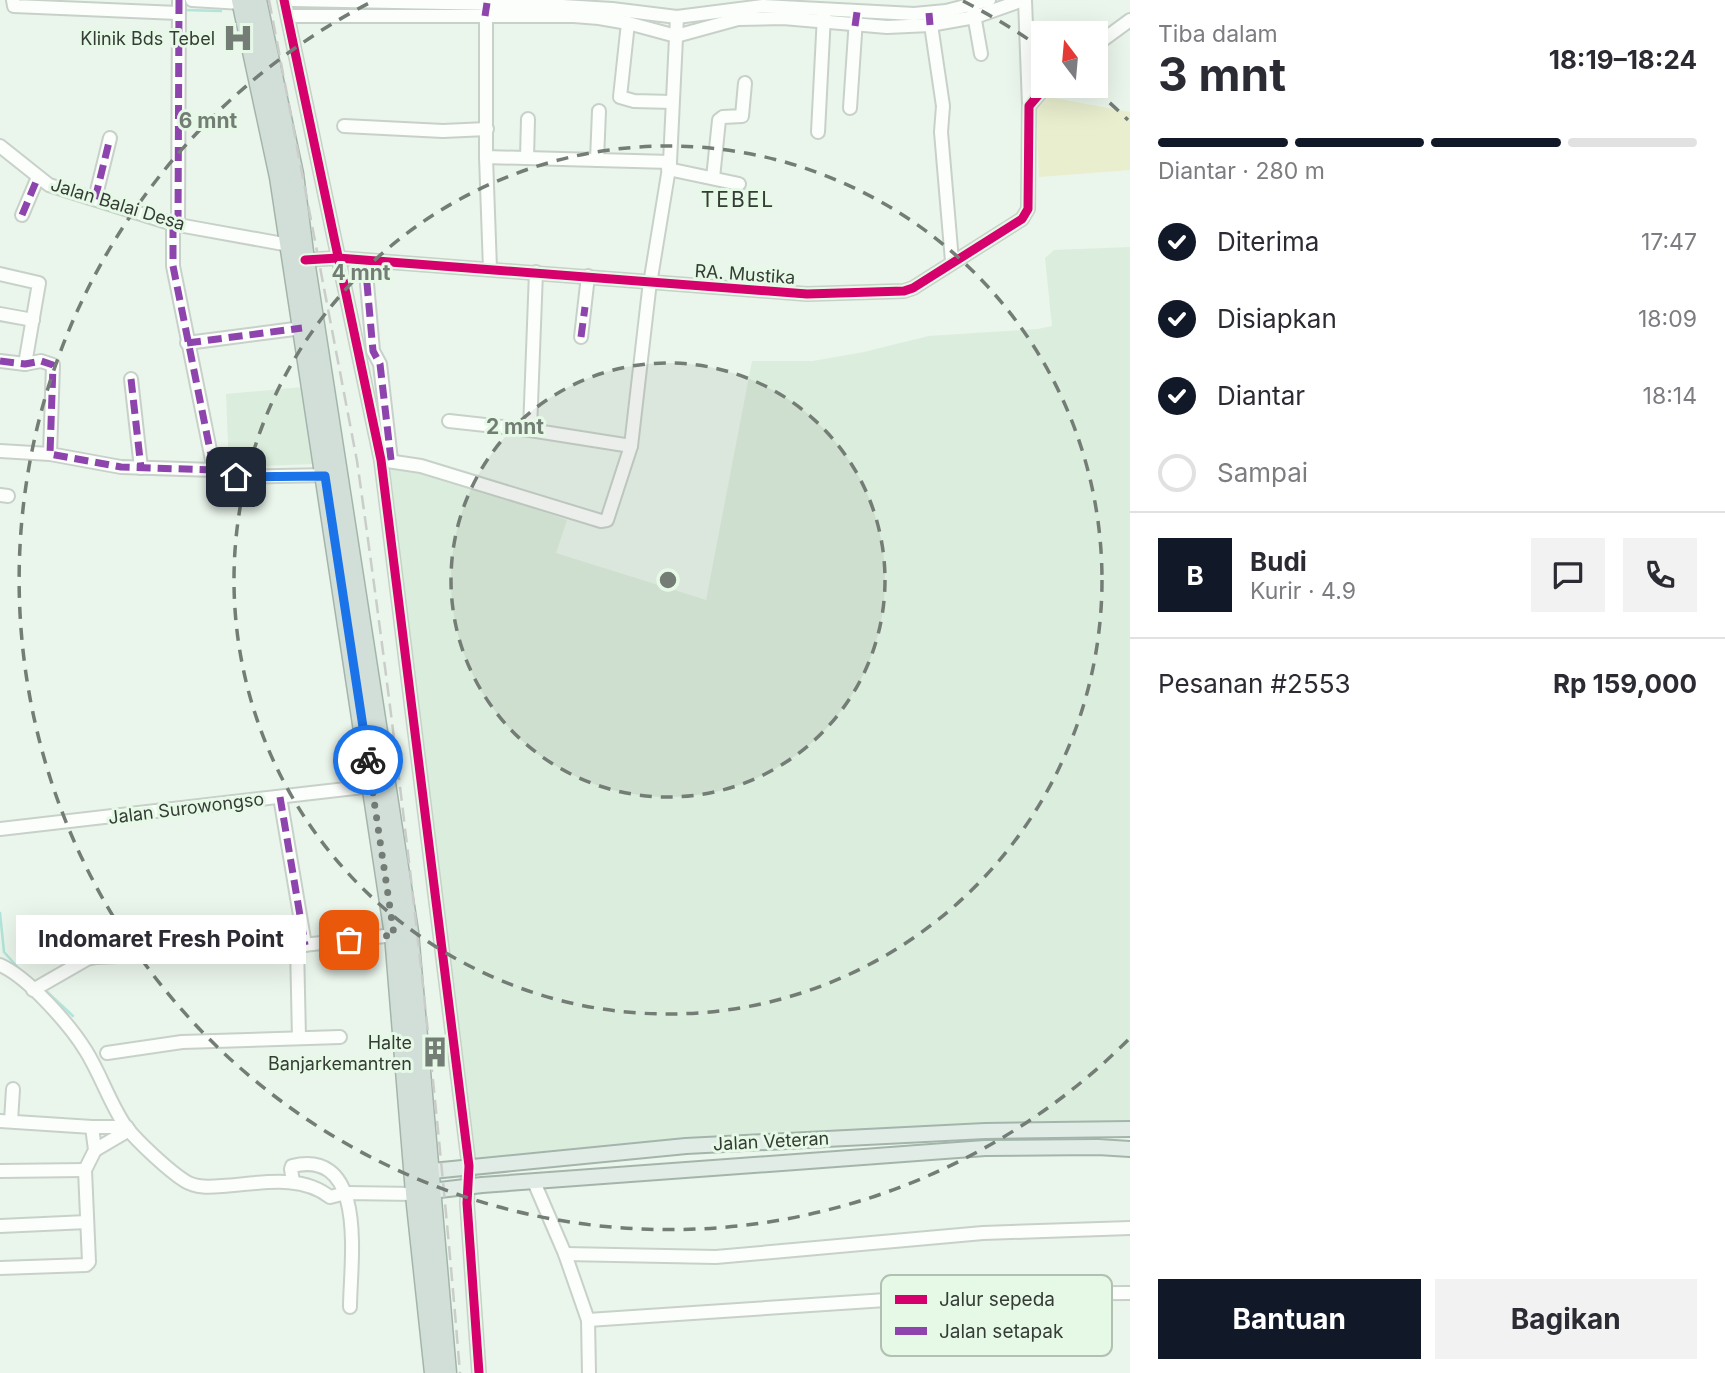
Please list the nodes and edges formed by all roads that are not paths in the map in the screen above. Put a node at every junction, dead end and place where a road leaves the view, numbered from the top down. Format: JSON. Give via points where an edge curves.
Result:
{"nodes":[{"id":1,"x":989,"y":0,"type":"edge"},
{"id":2,"x":1024,"y":0,"type":"edge"},
{"id":3,"x":13,"y":1,"type":"edge"},
{"id":4,"x":247,"y":1,"type":"edge"},
{"id":5,"x":54,"y":5,"type":"edge"},
{"id":6,"x":83,"y":5,"type":"edge"},
{"id":7,"x":182,"y":5,"type":"edge"},
{"id":8,"x":114,"y":6,"type":"edge"},
{"id":9,"x":287,"y":6,"type":"edge"},
{"id":10,"x":486,"y":9,"type":"junction"},
{"id":11,"x":974,"y":12,"type":"junction"},
{"id":12,"x":824,"y":15,"type":"junction"},
{"id":13,"x":856,"y":19,"type":"junction"},
{"id":14,"x":930,"y":19,"type":"junction"},
{"id":15,"x":1130,"y":20,"type":"edge"},
{"id":16,"x":628,"y":23,"type":"junction"},
{"id":17,"x":676,"y":27,"type":"junction"},
{"id":18,"x":1108,"y":36,"type":"edge"},
{"id":19,"x":981,"y":54,"type":"dead end"},
{"id":20,"x":745,"y":83,"type":"dead end"},
{"id":21,"x":1036,"y":98,"type":"edge"},
{"id":22,"x":672,"y":102,"type":"junction"},
{"id":23,"x":1029,"y":106,"type":"junction"},
{"id":24,"x":850,"y":108,"type":"dead end"},
{"id":25,"x":599,"y":111,"type":"dead end"},
{"id":26,"x":528,"y":119,"type":"dead end"},
{"id":27,"x":344,"y":126,"type":"dead end"},
{"id":28,"x":487,"y":129,"type":"junction"},
{"id":29,"x":818,"y":132,"type":"dead end"},
{"id":30,"x":110,"y":138,"type":"dead end"},
{"id":31,"x":0,"y":146,"type":"edge"},
{"id":32,"x":486,"y":157,"type":"junction"},
{"id":33,"x":527,"y":158,"type":"junction"},
{"id":34,"x":597,"y":160,"type":"junction"},
{"id":35,"x":669,"y":166,"type":"junction"},
{"id":36,"x":38,"y":177,"type":"junction"},
{"id":37,"x":713,"y":178,"type":"junction"},
{"id":38,"x":739,"y":184,"type":"dead end"},
{"id":39,"x":95,"y":199,"type":"junction"},
{"id":40,"x":23,"y":215,"type":"dead end"},
{"id":41,"x":176,"y":224,"type":"junction"},
{"id":42,"x":289,"y":245,"type":"junction"},
{"id":43,"x":338,"y":258,"type":"junction"},
{"id":44,"x":305,"y":260,"type":"junction"},
{"id":45,"x":365,"y":261,"type":"junction"},
{"id":46,"x":952,"y":261,"type":"junction"},
{"id":47,"x":490,"y":269,"type":"junction"},
{"id":48,"x":536,"y":272,"type":"junction"},
{"id":49,"x":0,"y":274,"type":"edge"},
{"id":50,"x":588,"y":276,"type":"junction"},
{"id":51,"x":650,"y":283,"type":"junction"},
{"id":52,"x":0,"y":314,"type":"edge"},
{"id":53,"x":33,"y":320,"type":"junction"},
{"id":54,"x":302,"y":328,"type":"junction"},
{"id":55,"x":581,"y":337,"type":"dead end"},
{"id":56,"x":187,"y":343,"type":"junction"},
{"id":57,"x":0,"y":361,"type":"edge"},
{"id":58,"x":25,"y":363,"type":"junction"},
{"id":59,"x":131,"y":379,"type":"dead end"},
{"id":60,"x":449,"y":421,"type":"dead end"},
{"id":61,"x":530,"y":430,"type":"junction"},
{"id":62,"x":631,"y":446,"type":"junction"},
{"id":63,"x":0,"y":451,"type":"edge"},
{"id":64,"x":50,"y":454,"type":"junction"},
{"id":65,"x":386,"y":460,"type":"junction"},
{"id":66,"x":141,"y":468,"type":"junction"},
{"id":67,"x":214,"y":470,"type":"junction"},
{"id":68,"x":332,"y":475,"type":"junction"},
{"id":69,"x":372,"y":786,"type":"junction"},
{"id":70,"x":280,"y":797,"type":"junction"},
{"id":71,"x":0,"y":829,"type":"edge"},
{"id":72,"x":394,"y":935,"type":"junction"},
{"id":73,"x":301,"y":945,"type":"junction"},
{"id":74,"x":0,"y":965,"type":"edge"},
{"id":75,"x":37,"y":987,"type":"junction"},
{"id":76,"x":340,"y":1037,"type":"dead end"},
{"id":77,"x":299,"y":1038,"type":"junction"},
{"id":78,"x":107,"y":1052,"type":"dead end"},
{"id":79,"x":13,"y":1089,"type":"dead end"},
{"id":80,"x":6,"y":1121,"type":"edge"},
{"id":81,"x":92,"y":1127,"type":"junction"},
{"id":82,"x":128,"y":1128,"type":"junction"},
{"id":83,"x":1130,"y":1129,"type":"edge"},
{"id":84,"x":686,"y":1146,"type":"junction"},
{"id":85,"x":1130,"y":1149,"type":"edge"},
{"id":86,"x":95,"y":1150,"type":"junction"},
{"id":87,"x":468,"y":1166,"type":"junction"},
{"id":88,"x":85,"y":1170,"type":"junction"},
{"id":89,"x":0,"y":1171,"type":"edge"},
{"id":90,"x":687,"y":1171,"type":"junction"},
{"id":91,"x":421,"y":1172,"type":"junction"},
{"id":92,"x":292,"y":1177,"type":"junction"},
{"id":93,"x":534,"y":1182,"type":"junction"},
{"id":94,"x":469,"y":1186,"type":"junction"},
{"id":95,"x":342,"y":1190,"type":"junction"},
{"id":96,"x":423,"y":1193,"type":"junction"},
{"id":97,"x":87,"y":1222,"type":"junction"},
{"id":98,"x":0,"y":1226,"type":"edge"},
{"id":99,"x":1130,"y":1228,"type":"edge"},
{"id":100,"x":565,"y":1254,"type":"junction"},
{"id":101,"x":0,"y":1268,"type":"edge"},
{"id":102,"x":1112,"y":1293,"type":"edge"},
{"id":103,"x":1130,"y":1293,"type":"edge"},
{"id":104,"x":881,"y":1300,"type":"edge"},
{"id":105,"x":350,"y":1307,"type":"dead end"},
{"id":106,"x":589,"y":1320,"type":"junction"},
{"id":107,"x":434,"y":1373,"type":"edge"},
{"id":108,"x":447,"y":1373,"type":"edge"},
{"id":109,"x":479,"y":1373,"type":"edge"},
{"id":110,"x":589,"y":1373,"type":"edge"}],
"edges":[{"from":1,"to":11,"type":"street"},
{"from":2,"to":11,"type":"street"},
{"from":2,"to":23,"type":"street"},
{"from":3,"to":5,"type":"street","via":[[14,6]]},
{"from":4,"to":7,"type":"street"},
{"from":4,"to":42,"type":"highway"},
{"from":4,"to":44,"type":"highway","via":[[294,174]]},
{"from":5,"to":6,"type":"street"},
{"from":6,"to":8,"type":"street"},
{"from":7,"to":8,"type":"street"},
{"from":7,"to":41,"type":"street"},
{"from":9,"to":10,"type":"street"},
{"from":9,"to":43,"type":"street"},
{"from":10,"to":16,"type":"street"},
{"from":10,"to":17,"type":"street","via":[[612,9]]},
{"from":10,"to":28,"type":"street"},
{"from":11,"to":14,"type":"street"},
{"from":11,"to":19,"type":"street"},
{"from":12,"to":13,"type":"street"},
{"from":12,"to":17,"type":"street"},
{"from":12,"to":17,"type":"street","via":[[763,6]]},
{"from":12,"to":29,"type":"street"},
{"from":13,"to":14,"type":"street","via":[[914,14]]},
{"from":13,"to":24,"type":"street"},
{"from":14,"to":46,"type":"street","via":[[943,106],[940,132]]},
{"from":15,"to":18,"type":"street"},
{"from":16,"to":17,"type":"street"},
{"from":16,"to":22,"type":"street","via":[[620,97]]},
{"from":17,"to":22,"type":"street"},
{"from":20,"to":37,"type":"street","via":[[743,116],[719,120]]},
{"from":21,"to":23,"type":"street"},
{"from":22,"to":35,"type":"street"},
{"from":23,"to":46,"type":"street","name":"RA. Mustika","via":[[1027,212]]},
{"from":25,"to":34,"type":"street"},
{"from":26,"to":33,"type":"street"},
{"from":27,"to":28,"type":"street"},
{"from":28,"to":32,"type":"street"},
{"from":30,"to":39,"type":"street"},
{"from":31,"to":36,"type":"street","name":"Jalan Balai Desa"},
{"from":32,"to":33,"type":"street"},
{"from":32,"to":47,"type":"street"},
{"from":33,"to":34,"type":"street"},
{"from":34,"to":35,"type":"street"},
{"from":35,"to":37,"type":"street"},
{"from":35,"to":51,"type":"street"},
{"from":36,"to":39,"type":"street","name":"Jalan Balai Desa","via":[[49,185]]},
{"from":36,"to":40,"type":"street"},
{"from":37,"to":38,"type":"street"},
{"from":39,"to":41,"type":"street","name":"Jalan Balai Desa"},
{"from":41,"to":42,"type":"street","name":"Jalan Balai Desa"},
{"from":41,"to":56,"type":"street","via":[[173,266]]},
{"from":42,"to":54,"type":"highway"},
{"from":43,"to":44,"type":"street","name":"RA. Mustika"},
{"from":43,"to":45,"type":"street","name":"RA. Mustika"},
{"from":43,"to":65,"type":"street"},
{"from":44,"to":68,"type":"highway"},
{"from":45,"to":47,"type":"street","name":"RA. Mustika"},
{"from":45,"to":65,"type":"street","via":[[373,352],[380,364]]},
{"from":46,"to":51,"type":"street","name":"RA. Mustika","via":[[913,288],[891,293]]},
{"from":47,"to":48,"type":"street","name":"RA. Mustika"},
{"from":48,"to":50,"type":"street","name":"RA. Mustika"},
{"from":48,"to":61,"type":"street"},
{"from":49,"to":53,"type":"street","via":[[39,283]]},
{"from":50,"to":51,"type":"street","name":"RA. Mustika"},
{"from":50,"to":55,"type":"street"},
{"from":51,"to":62,"type":"street"},
{"from":52,"to":53,"type":"street"},
{"from":53,"to":58,"type":"street"},
{"from":54,"to":56,"type":"street"},
{"from":54,"to":68,"type":"highway"},
{"from":56,"to":67,"type":"street"},
{"from":57,"to":58,"type":"street"},
{"from":58,"to":64,"type":"street","via":[[45,362],[54,367]]},
{"from":59,"to":66,"type":"street"},
{"from":60,"to":61,"type":"street"},
{"from":61,"to":62,"type":"street"},
{"from":62,"to":65,"type":"street","via":[[604,521],[421,466]]},
{"from":63,"to":64,"type":"street"},
{"from":64,"to":66,"type":"street"},
{"from":65,"to":87,"type":"street"},
{"from":66,"to":67,"type":"street"},
{"from":67,"to":68,"type":"street","via":[[229,477]]},
{"from":68,"to":69,"type":"highway"},
{"from":68,"to":91,"type":"highway","via":[[408,932]]},
{"from":69,"to":70,"type":"street","name":"Jalan Surowongso"},
{"from":69,"to":72,"type":"highway"},
{"from":70,"to":71,"type":"street","name":"Jalan Surowongso"},
{"from":70,"to":73,"type":"street"},
{"from":72,"to":73,"type":"street"},
{"from":72,"to":91,"type":"highway"},
{"from":73,"to":75,"type":"street","via":[[96,957]]},
{"from":73,"to":77,"type":"street"},
{"from":74,"to":75,"type":"street"},
{"from":75,"to":82,"type":"street","via":[[86,1051]]},
{"from":76,"to":77,"type":"street"},
{"from":77,"to":78,"type":"street","via":[[182,1042]]},
{"from":79,"to":80,"type":"street"},
{"from":80,"to":81,"type":"street"},
{"from":81,"to":82,"type":"street"},
{"from":81,"to":86,"type":"street"},
{"from":82,"to":86,"type":"street"},
{"from":82,"to":92,"type":"street","via":[[187,1183],[205,1187]]},
{"from":83,"to":84,"type":"main road","name":"Jalan Veteran","via":[[944,1132]]},
{"from":84,"to":87,"type":"main road","name":"Jalan Veteran"},
{"from":84,"to":90,"type":"main road"},
{"from":85,"to":90,"type":"main road","name":"Jalan Veteran","via":[[985,1148]]},
{"from":86,"to":88,"type":"street"},
{"from":87,"to":91,"type":"main road","name":"Jalan Veteran"},
{"from":87,"to":94,"type":"street"},
{"from":88,"to":89,"type":"street"},
{"from":88,"to":97,"type":"street"},
{"from":90,"to":93,"type":"main road","name":"Jalan Veteran"},
{"from":91,"to":96,"type":"highway"},
{"from":92,"to":95,"type":"street","via":[[330,1196]]},
{"from":92,"to":95,"type":"street","via":[[298,1165],[320,1167],[332,1173]]},
{"from":93,"to":94,"type":"main road","name":"Jalan Veteran"},
{"from":93,"to":100,"type":"street"},
{"from":94,"to":96,"type":"main road","name":"Jalan Veteran"},
{"from":94,"to":109,"type":"street"},
{"from":95,"to":96,"type":"street"},
{"from":95,"to":105,"type":"street","via":[[352,1231]]},
{"from":96,"to":107,"type":"highway"},
{"from":96,"to":108,"type":"highway"},
{"from":97,"to":98,"type":"street"},
{"from":97,"to":101,"type":"street","via":[[90,1257],[86,1265]]},
{"from":99,"to":100,"type":"street","via":[[984,1233],[716,1257]]},
{"from":100,"to":106,"type":"street"},
{"from":102,"to":103,"type":"street"},
{"from":104,"to":106,"type":"street"},
{"from":106,"to":110,"type":"street"}]}
